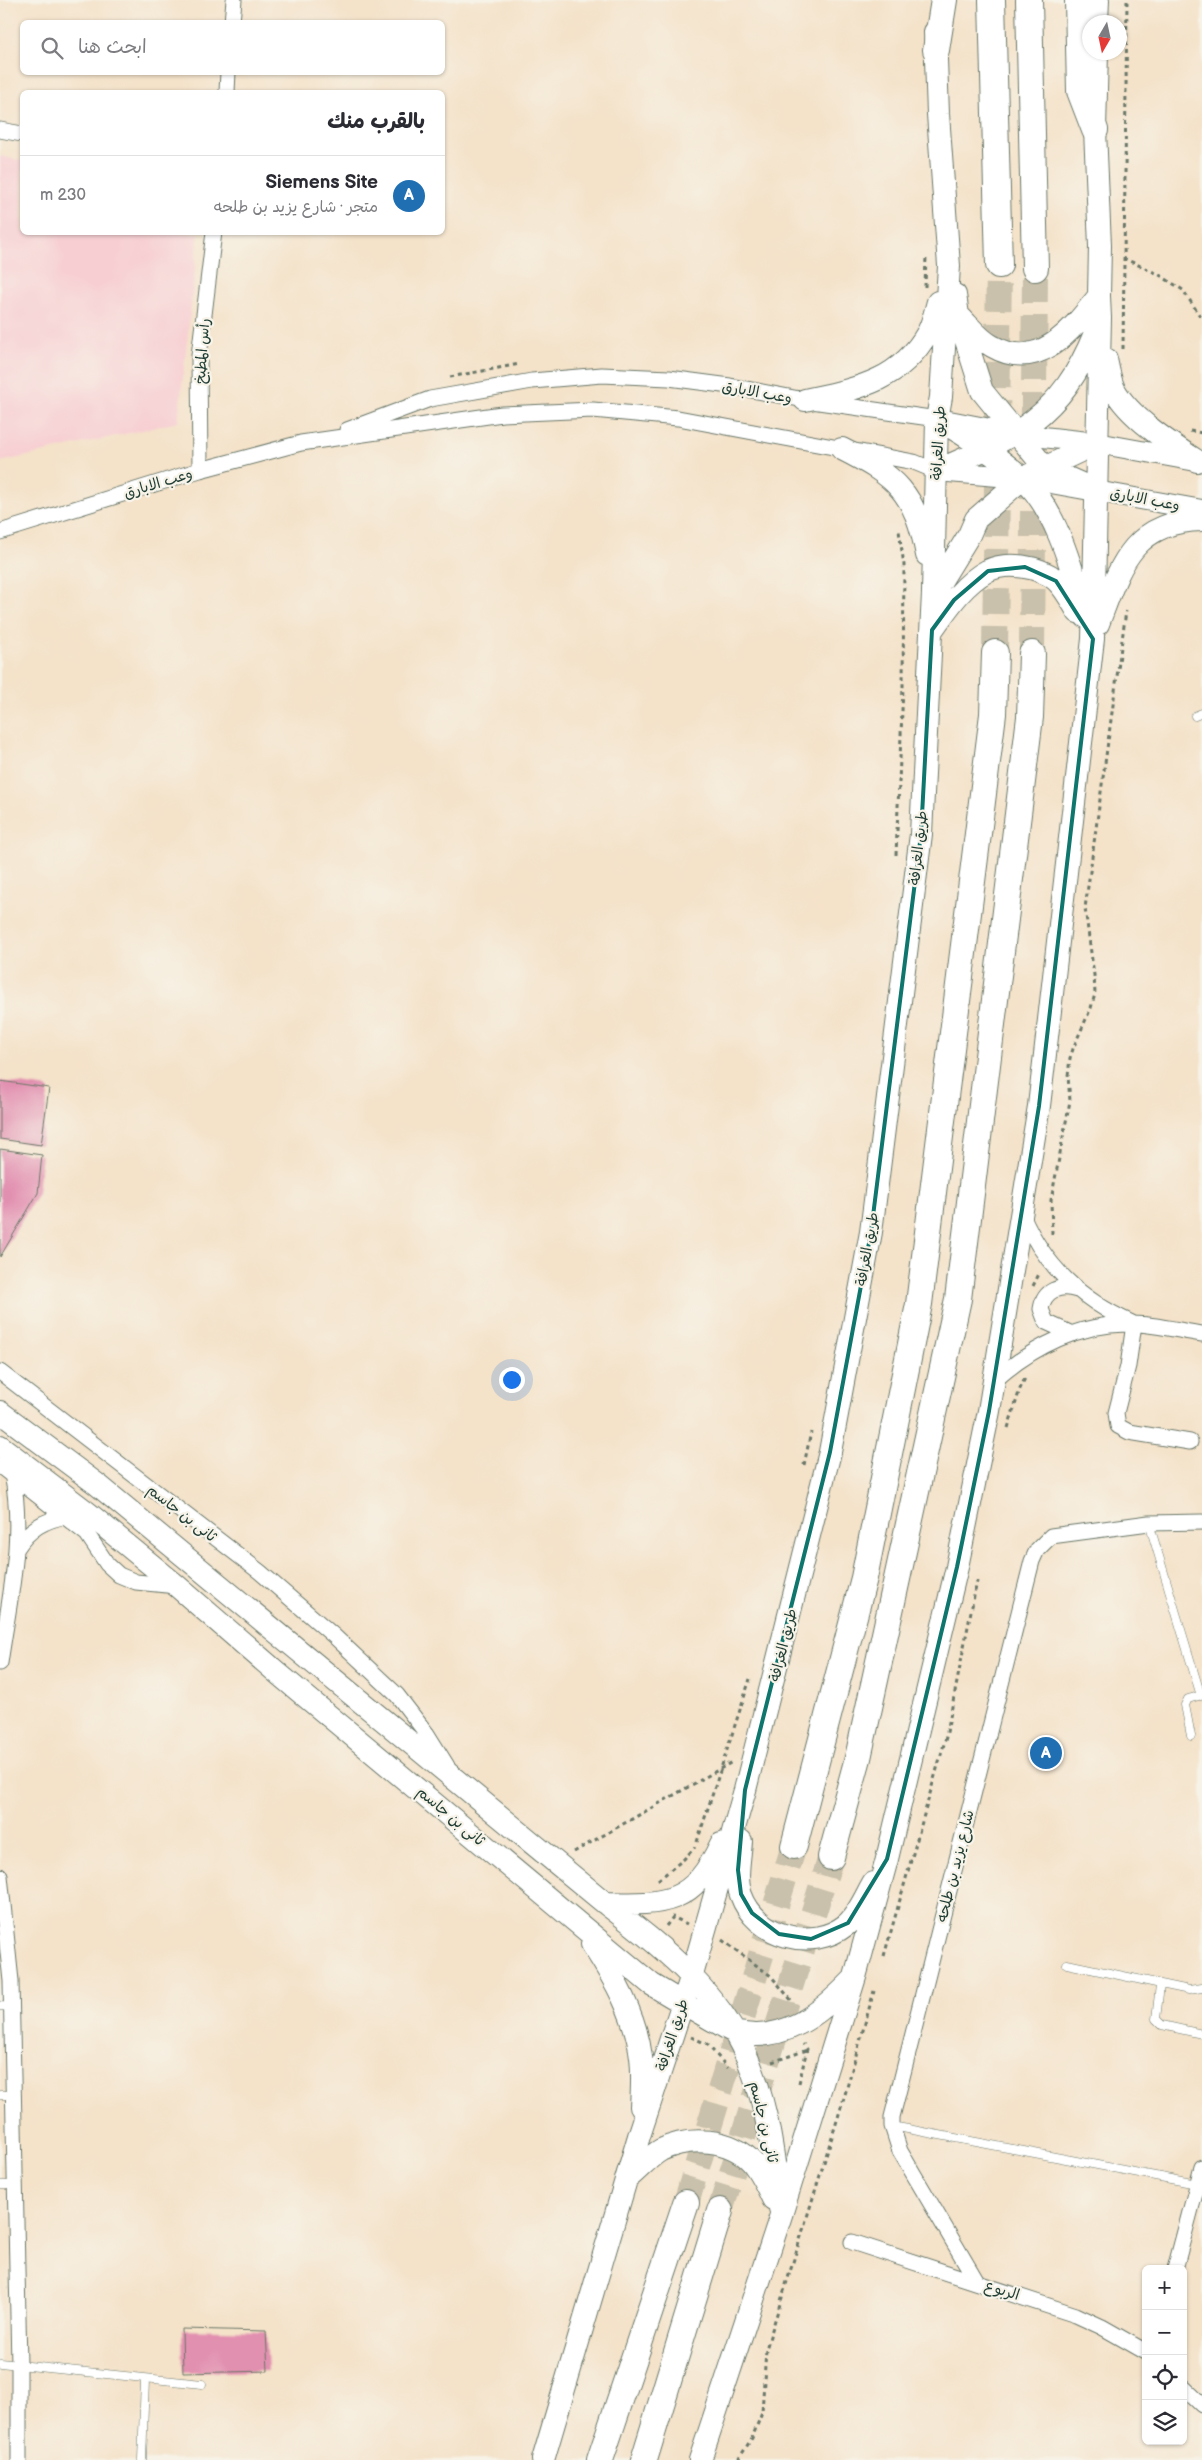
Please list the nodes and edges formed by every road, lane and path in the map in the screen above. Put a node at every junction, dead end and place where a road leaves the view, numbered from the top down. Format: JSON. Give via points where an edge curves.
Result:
{"nodes":[{"id":1,"x":234,"y":0,"type":"edge"},
{"id":2,"x":932,"y":0,"type":"edge"},
{"id":3,"x":944,"y":0,"type":"edge"},
{"id":4,"x":992,"y":0,"type":"edge"},
{"id":5,"x":1029,"y":0,"type":"edge"},
{"id":6,"x":1078,"y":0,"type":"edge"},
{"id":7,"x":1098,"y":0,"type":"edge"},
{"id":8,"x":1127,"y":0,"type":"edge"},
{"id":9,"x":1097,"y":15,"type":"edge"},
{"id":10,"x":232,"y":20,"type":"edge"},
{"id":11,"x":936,"y":50,"type":"junction"},
{"id":12,"x":1097,"y":60,"type":"edge"},
{"id":13,"x":228,"y":75,"type":"edge"},
{"id":14,"x":227,"y":90,"type":"edge"},
{"id":15,"x":0,"y":130,"type":"edge"},
{"id":16,"x":1095,"y":130,"type":"junction"},
{"id":17,"x":20,"y":134,"type":"edge"},
{"id":18,"x":214,"y":235,"type":"edge"},
{"id":19,"x":1100,"y":246,"type":"junction"},
{"id":20,"x":926,"y":254,"type":"dead end"},
{"id":21,"x":1124,"y":258,"type":"junction"},
{"id":22,"x":999,"y":265,"type":"tunnel mouth"},
{"id":23,"x":949,"y":266,"type":"junction"},
{"id":24,"x":1035,"y":268,"type":"tunnel mouth"},
{"id":25,"x":925,"y":294,"type":"dead end"},
{"id":26,"x":1100,"y":307,"type":"junction"},
{"id":27,"x":958,"y":315,"type":"junction"},
{"id":28,"x":1202,"y":319,"type":"edge"},
{"id":29,"x":1123,"y":355,"type":"dead end"},
{"id":30,"x":525,"y":364,"type":"dead end"},
{"id":31,"x":445,"y":378,"type":"dead end"},
{"id":32,"x":805,"y":400,"type":"junction"},
{"id":33,"x":937,"y":419,"type":"junction"},
{"id":34,"x":1182,"y":426,"type":"dead end"},
{"id":35,"x":1202,"y":433,"type":"edge"},
{"id":36,"x":1016,"y":434,"type":"junction"},
{"id":37,"x":318,"y":441,"type":"junction"},
{"id":38,"x":1097,"y":443,"type":"junction"},
{"id":39,"x":842,"y":449,"type":"junction"},
{"id":40,"x":986,"y":449,"type":"junction"},
{"id":41,"x":1199,"y":462,"type":"edge"},
{"id":42,"x":1045,"y":468,"type":"junction"},
{"id":43,"x":200,"y":470,"type":"junction"},
{"id":44,"x":936,"y":471,"type":"junction"},
{"id":45,"x":1023,"y":478,"type":"junction"},
{"id":46,"x":1096,"y":490,"type":"junction"},
{"id":47,"x":1202,"y":510,"type":"edge"},
{"id":48,"x":1202,"y":520,"type":"edge"},
{"id":49,"x":897,"y":524,"type":"dead end"},
{"id":50,"x":0,"y":532,"type":"edge"},
{"id":51,"x":933,"y":593,"type":"junction"},
{"id":52,"x":1127,"y":609,"type":"dead end"},
{"id":53,"x":932,"y":630,"type":"junction"},
{"id":54,"x":1093,"y":639,"type":"junction"},
{"id":55,"x":995,"y":653,"type":"tunnel mouth"},
{"id":56,"x":1032,"y":654,"type":"tunnel mouth"},
{"id":57,"x":895,"y":864,"type":"dead end"},
{"id":58,"x":1021,"y":1212,"type":"junction"},
{"id":59,"x":1050,"y":1263,"type":"junction"},
{"id":60,"x":1077,"y":1290,"type":"junction"},
{"id":61,"x":1030,"y":1294,"type":"dead end"},
{"id":62,"x":1134,"y":1324,"type":"junction"},
{"id":63,"x":1072,"y":1334,"type":"junction"},
{"id":64,"x":1202,"y":1334,"type":"edge"},
{"id":65,"x":0,"y":1372,"type":"edge"},
{"id":66,"x":994,"y":1381,"type":"junction"},
{"id":67,"x":0,"y":1412,"type":"edge"},
{"id":68,"x":812,"y":1429,"type":"dead end"},
{"id":69,"x":1190,"y":1442,"type":"dead end"},
{"id":70,"x":0,"y":1446,"type":"edge"},
{"id":71,"x":803,"y":1467,"type":"dead end"},
{"id":72,"x":6,"y":1470,"type":"edge"},
{"id":73,"x":67,"y":1516,"type":"junction"},
{"id":74,"x":1202,"y":1522,"type":"edge"},
{"id":75,"x":1149,"y":1523,"type":"junction"},
{"id":76,"x":17,"y":1548,"type":"junction"},
{"id":77,"x":177,"y":1586,"type":"junction"},
{"id":78,"x":0,"y":1662,"type":"edge"},
{"id":79,"x":751,"y":1675,"type":"dead end"},
{"id":80,"x":1201,"y":1695,"type":"edge"},
{"id":81,"x":1191,"y":1736,"type":"dead end"},
{"id":82,"x":756,"y":1748,"type":"junction"},
{"id":83,"x":722,"y":1768,"type":"junction"},
{"id":84,"x":452,"y":1776,"type":"junction"},
{"id":85,"x":745,"y":1790,"type":"junction"},
{"id":86,"x":794,"y":1846,"type":"tunnel mouth"},
{"id":87,"x":832,"y":1857,"type":"tunnel mouth"},
{"id":88,"x":887,"y":1858,"type":"junction"},
{"id":89,"x":555,"y":1862,"type":"junction"},
{"id":90,"x":0,"y":1876,"type":"edge"},
{"id":91,"x":605,"y":1904,"type":"junction"},
{"id":92,"x":654,"y":1904,"type":"junction"},
{"id":93,"x":3,"y":1922,"type":"edge"},
{"id":94,"x":580,"y":1926,"type":"junction"},
{"id":95,"x":667,"y":1926,"type":"dead end"},
{"id":96,"x":696,"y":1928,"type":"dead end"},
{"id":97,"x":719,"y":1938,"type":"dead end"},
{"id":98,"x":1066,"y":1964,"type":"dead end"},
{"id":99,"x":692,"y":1975,"type":"junction"},
{"id":100,"x":855,"y":1977,"type":"junction"},
{"id":101,"x":1160,"y":1985,"type":"junction"},
{"id":102,"x":1202,"y":1988,"type":"edge"},
{"id":103,"x":792,"y":2001,"type":"dead end"},
{"id":104,"x":682,"y":2004,"type":"junction"},
{"id":105,"x":6,"y":2006,"type":"edge"},
{"id":106,"x":791,"y":2027,"type":"junction"},
{"id":107,"x":734,"y":2032,"type":"junction"},
{"id":108,"x":686,"y":2034,"type":"dead end"},
{"id":109,"x":1202,"y":2034,"type":"edge"},
{"id":110,"x":808,"y":2049,"type":"junction"},
{"id":111,"x":772,"y":2062,"type":"dead end"},
{"id":112,"x":729,"y":2070,"type":"dead end"},
{"id":113,"x":805,"y":2085,"type":"dead end"},
{"id":114,"x":7,"y":2095,"type":"edge"},
{"id":115,"x":844,"y":2098,"type":"dead end"},
{"id":116,"x":892,"y":2126,"type":"junction"},
{"id":117,"x":639,"y":2136,"type":"junction"},
{"id":118,"x":1202,"y":2167,"type":"edge"},
{"id":119,"x":629,"y":2177,"type":"junction"},
{"id":120,"x":1198,"y":2184,"type":"junction"},
{"id":121,"x":8,"y":2185,"type":"edge"},
{"id":122,"x":686,"y":2203,"type":"tunnel mouth"},
{"id":123,"x":720,"y":2211,"type":"tunnel mouth"},
{"id":124,"x":781,"y":2215,"type":"junction"},
{"id":125,"x":852,"y":2242,"type":"dead end"},
{"id":126,"x":1176,"y":2265,"type":"edge"},
{"id":127,"x":977,"y":2282,"type":"junction"},
{"id":128,"x":1142,"y":2350,"type":"edge"},
{"id":129,"x":0,"y":2363,"type":"edge"},
{"id":130,"x":19,"y":2365,"type":"junction"},
{"id":131,"x":145,"y":2380,"type":"junction"},
{"id":132,"x":202,"y":2384,"type":"dead end"},
{"id":133,"x":1187,"y":2391,"type":"edge"},
{"id":134,"x":1202,"y":2405,"type":"edge"},
{"id":135,"x":19,"y":2460,"type":"edge"},
{"id":136,"x":142,"y":2460,"type":"edge"},
{"id":137,"x":543,"y":2460,"type":"edge"},
{"id":138,"x":600,"y":2460,"type":"edge"},
{"id":139,"x":644,"y":2460,"type":"edge"},
{"id":140,"x":700,"y":2460,"type":"edge"},
{"id":141,"x":738,"y":2460,"type":"edge"}],
"edges":[{"from":1,"to":10,"type":"street"},
{"from":2,"to":11,"type":"main road","name":"طريق الغرافة"},
{"from":3,"to":11,"type":"highway"},
{"from":4,"to":22,"type":"highway"},
{"from":5,"to":24,"type":"highway"},
{"from":6,"to":16,"type":"highway","via":[[1080,91]]},
{"from":7,"to":9,"type":"main road"},
{"from":8,"to":21,"type":"path"},
{"from":11,"to":23,"type":"main road","name":"طريق الغرافة"},
{"from":12,"to":16,"type":"main road"},
{"from":13,"to":14,"type":"street"},
{"from":15,"to":17,"type":"street"},
{"from":16,"to":19,"type":"main road"},
{"from":18,"to":43,"type":"street","name":"رأس المطبخ","via":[[199,356]]},
{"from":19,"to":21,"type":"path"},
{"from":19,"to":26,"type":"main road"},
{"from":20,"to":25,"type":"path"},
{"from":21,"to":28,"type":"path","via":[[1183,290]]},
{"from":21,"to":29,"type":"path"},
{"from":23,"to":27,"type":"main road"},
{"from":23,"to":32,"type":"main road","via":[[929,330],[916,350],[892,372],[863,387]]},
{"from":23,"to":33,"type":"main road","name":"طريق الغرافة"},
{"from":26,"to":27,"type":"main road","via":[[1041,352],[1015,355],[992,346]]},
{"from":26,"to":36,"type":"main road","via":[[1084,359],[1069,383],[1053,404]]},
{"from":26,"to":38,"type":"main road"},
{"from":26,"to":41,"type":"main road","via":[[1108,371],[1115,390],[1155,432]]},
{"from":27,"to":36,"type":"main road","via":[[982,391]]},
{"from":30,"to":31,"type":"path"},
{"from":32,"to":33,"type":"street","name":"وعب الابارق"},
{"from":32,"to":37,"type":"street","name":"وعب الابارق","via":[[669,378],[602,374],[532,381],[430,399]]},
{"from":33,"to":36,"type":"street","name":"وعب الابارق"},
{"from":33,"to":40,"type":"main road"},
{"from":33,"to":44,"type":"main road","name":"طريق الغرافة"},
{"from":34,"to":35,"type":"path"},
{"from":36,"to":38,"type":"street","name":"وعب الابارق"},
{"from":36,"to":40,"type":"main road"},
{"from":36,"to":42,"type":"main road"},
{"from":37,"to":39,"type":"street","name":"وعب الابارق","via":[[502,414],[593,410],[678,418]]},
{"from":37,"to":43,"type":"street","name":"وعب الابارق"},
{"from":38,"to":41,"type":"street","name":"وعب الابارق"},
{"from":38,"to":42,"type":"main road"},
{"from":38,"to":46,"type":"main road"},
{"from":39,"to":44,"type":"street","name":"وعب الابارق","via":[[914,462]]},
{"from":39,"to":51,"type":"main road","via":[[879,468],[908,496],[924,543]]},
{"from":40,"to":44,"type":"main road"},
{"from":40,"to":45,"type":"main road"},
{"from":42,"to":45,"type":"main road"},
{"from":42,"to":46,"type":"main road"},
{"from":43,"to":50,"type":"street","name":"وعب الابارق"},
{"from":44,"to":45,"type":"street","name":"وعب الابارق"},
{"from":44,"to":51,"type":"main road","name":"طريق الغرافة"},
{"from":45,"to":46,"type":"street","name":"وعب الابارق"},
{"from":45,"to":51,"type":"main road","via":[[976,519]]},
{"from":45,"to":54,"type":"main road","via":[[1044,506],[1069,557]]},
{"from":46,"to":47,"type":"street","name":"وعب الابارق"},
{"from":46,"to":54,"type":"main road"},
{"from":48,"to":54,"type":"main road","via":[[1166,526],[1138,543],[1120,568]]},
{"from":49,"to":57,"type":"path","via":[[904,565]]},
{"from":51,"to":53,"type":"main road","name":"طريق الغرافة"},
{"from":52,"to":59,"type":"path","via":[[1085,908],[1095,994],[1070,1058],[1070,1101],[1051,1200],[1052,1234],[1056,1247]]},
{"from":53,"to":54,"type":"main road","via":[[970,583],[988,571],[1006,566],[1025,567],[1056,581],[1073,602]]},
{"from":53,"to":82,"type":"main road","name":"طريق الغرافة","via":[[921,834],[871,1232],[830,1452]]},
{"from":54,"to":58,"type":"main road","via":[[1039,1106]]},
{"from":55,"to":86,"type":"highway","via":[[993,714],[919,1304],[864,1578]]},
{"from":56,"to":87,"type":"highway","via":[[1030,717],[958,1299],[858,1758]]},
{"from":58,"to":59,"type":"street","via":[[1038,1247]]},
{"from":58,"to":66,"type":"main road"},
{"from":59,"to":60,"type":"street"},
{"from":59,"to":61,"type":"path","via":[[1036,1276]]},
{"from":60,"to":62,"type":"street","via":[[1094,1304]]},
{"from":60,"to":63,"type":"street","via":[[1051,1291],[1041,1309],[1046,1322]]},
{"from":62,"to":63,"type":"street","via":[[1092,1328]]},
{"from":62,"to":64,"type":"street"},
{"from":62,"to":69,"type":"street","via":[[1116,1413],[1118,1426],[1128,1432]]},
{"from":63,"to":66,"type":"street","via":[[1022,1358]]},
{"from":65,"to":84,"type":"street","name":"ثانى بن جاسم","via":[[260,1572],[334,1636],[412,1714]]},
{"from":66,"to":88,"type":"main road","via":[[957,1567]]},
{"from":67,"to":84,"type":"main road","name":"ثانى بن جاسم","via":[[98,1484]]},
{"from":68,"to":71,"type":"path"},
{"from":70,"to":77,"type":"main road","name":"ثانى بن جاسم"},
{"from":72,"to":73,"type":"street"},
{"from":72,"to":76,"type":"street","via":[[18,1511]]},
{"from":73,"to":76,"type":"street","via":[[54,1518],[32,1529]]},
{"from":73,"to":77,"type":"street","via":[[87,1534],[119,1575],[136,1582]]},
{"from":74,"to":75,"type":"street","name":"شارع يزيد بن طلحه"},
{"from":75,"to":80,"type":"lane"},
{"from":75,"to":116,"type":"street","name":"شارع يزيد بن طلحه","via":[[1051,1536],[1037,1550],[1032,1561]]},
{"from":76,"to":78,"type":"street"},
{"from":77,"to":94,"type":"main road","name":"ثانى بن جاسم"},
{"from":79,"to":83,"type":"path"},
{"from":80,"to":81,"type":"lane","via":[[1188,1699],[1185,1705]]},
{"from":82,"to":83,"type":"path"},
{"from":82,"to":85,"type":"main road","name":"طريق الغرافة"},
{"from":83,"to":89,"type":"path"},
{"from":83,"to":92,"type":"path","via":[[696,1846],[658,1880]]},
{"from":84,"to":89,"type":"main road","name":"ثانى بن جاسم"},
{"from":85,"to":88,"type":"main road","via":[[738,1870],[741,1894],[752,1913],[779,1934],[811,1939],[831,1934],[848,1924]]},
{"from":85,"to":92,"type":"main road","via":[[712,1862],[697,1882],[686,1892]]},
{"from":85,"to":99,"type":"main road","name":"طريق الغرافة"},
{"from":88,"to":100,"type":"main road"},
{"from":89,"to":91,"type":"main road","name":"ثانى بن جاسم"},
{"from":90,"to":93,"type":"street"},
{"from":91,"to":92,"type":"main road"},
{"from":91,"to":99,"type":"main road","name":"ثانى بن جاسم","via":[[656,1942]]},
{"from":93,"to":105,"type":"street"},
{"from":94,"to":104,"type":"main road","name":"ثانى بن جاسم","via":[[651,1984]]},
{"from":94,"to":117,"type":"main road","via":[[608,1969],[636,2028],[642,2058]]},
{"from":95,"to":96,"type":"path","via":[[673,1917]]},
{"from":97,"to":103,"type":"path","via":[[771,1976]]},
{"from":98,"to":101,"type":"lane"},
{"from":99,"to":104,"type":"main road","name":"طريق الغرافة"},
{"from":99,"to":107,"type":"main road","name":"ثانى بن جاسم"},
{"from":100,"to":106,"type":"main road","name":"ثانى بن جاسم","via":[[827,2007]]},
{"from":100,"to":124,"type":"main road"},
{"from":101,"to":102,"type":"lane","via":[[1189,1990]]},
{"from":101,"to":109,"type":"lane","via":[[1156,2019],[1162,2025]]},
{"from":104,"to":107,"type":"main road","name":"ثانى بن جاسم"},
{"from":104,"to":117,"type":"main road","name":"طريق الغرافة"},
{"from":105,"to":114,"type":"street"},
{"from":106,"to":107,"type":"main road","name":"ثانى بن جاسم","via":[[771,2033]]},
{"from":106,"to":110,"type":"path"},
{"from":107,"to":124,"type":"main road","name":"ثانى بن جاسم","via":[[752,2069],[765,2112]]},
{"from":108,"to":112,"type":"path","via":[[707,2044]]},
{"from":110,"to":111,"type":"path"},
{"from":110,"to":113,"type":"path","via":[[799,2082]]},
{"from":114,"to":121,"type":"street"},
{"from":115,"to":141,"type":"path","via":[[766,2349],[762,2414]]},
{"from":116,"to":120,"type":"lane"},
{"from":116,"to":127,"type":"street","name":"شارع يزيد بن طلحه","via":[[900,2150]]},
{"from":117,"to":119,"type":"main road","name":"طريق الغرافة"},
{"from":118,"to":120,"type":"street"},
{"from":119,"to":124,"type":"main road","via":[[660,2151],[690,2143],[717,2142],[751,2161]]},
{"from":119,"to":137,"type":"main road","name":"طريق الغرافة"},
{"from":120,"to":126,"type":"street"},
{"from":121,"to":130,"type":"street"},
{"from":122,"to":138,"type":"highway"},
{"from":123,"to":139,"type":"highway"},
{"from":124,"to":140,"type":"main road"},
{"from":125,"to":127,"type":"street","name":"الربوع"},
{"from":127,"to":128,"type":"street","name":"الربوع","via":[[1076,2315]]},
{"from":129,"to":130,"type":"lane"},
{"from":130,"to":131,"type":"lane"},
{"from":130,"to":135,"type":"street"},
{"from":131,"to":132,"type":"lane"},
{"from":131,"to":136,"type":"lane"},
{"from":133,"to":134,"type":"street"}]}
